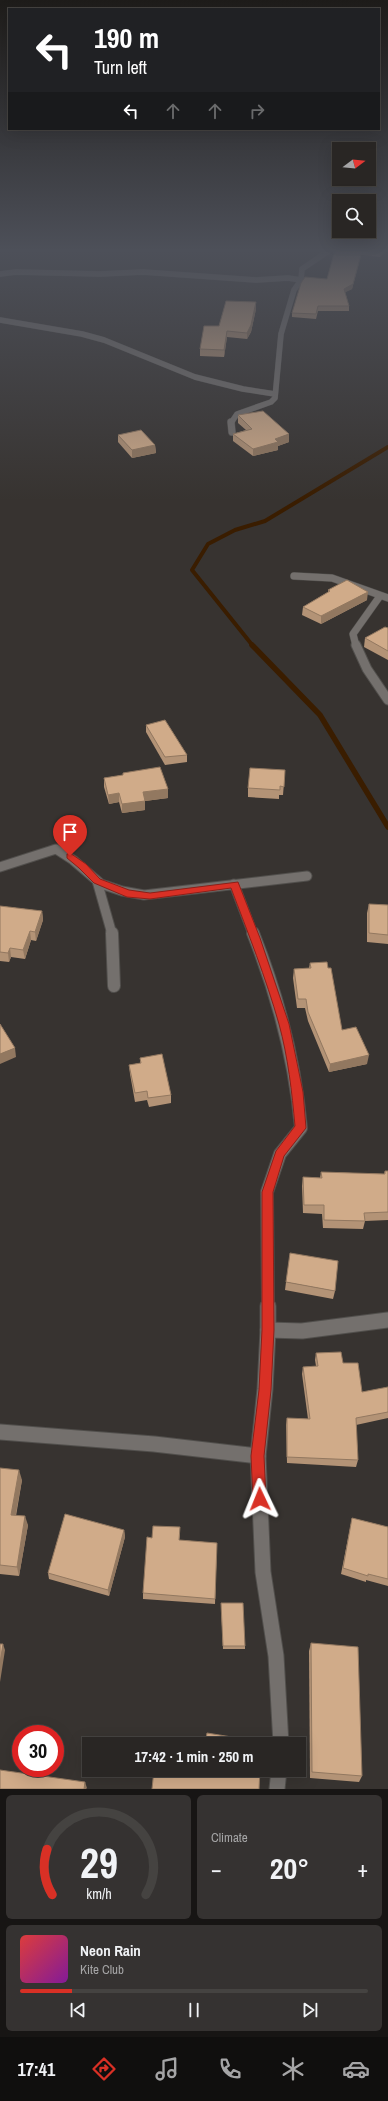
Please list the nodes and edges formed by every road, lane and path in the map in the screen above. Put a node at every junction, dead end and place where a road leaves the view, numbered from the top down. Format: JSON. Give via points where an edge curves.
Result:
{"nodes":[{"id":1,"x":79,"y":333,"type":"edge"},
{"id":2,"x":281,"y":333,"type":"edge"},
{"id":3,"x":275,"y":394,"type":"junction"},
{"id":4,"x":232,"y":432,"type":"dead end"},
{"id":5,"x":294,"y":576,"type":"dead end"},
{"id":6,"x":384,"y":597,"type":"edge"},
{"id":7,"x":388,"y":700,"type":"edge"},
{"id":8,"x":0,"y":867,"type":"edge"},
{"id":9,"x":307,"y":876,"type":"dead end"},
{"id":10,"x":97,"y":881,"type":"junction"},
{"id":11,"x":234,"y":884,"type":"junction"},
{"id":12,"x":114,"y":986,"type":"dead end"},
{"id":13,"x":388,"y":1320,"type":"edge"},
{"id":14,"x":268,"y":1330,"type":"junction"},
{"id":15,"x":0,"y":1432,"type":"edge"},
{"id":16,"x":258,"y":1456,"type":"junction"},
{"id":17,"x":281,"y":1737,"type":"edge"},
{"id":18,"x":278,"y":1777,"type":"edge"},
{"id":19,"x":277,"y":1789,"type":"edge"}],
"edges":[{"from":1,"to":3,"type":"street","via":[[104,340],[195,377]]},
{"from":2,"to":3,"type":"street"},
{"from":3,"to":4,"type":"street","via":[[271,402],[237,414],[231,421]]},
{"from":5,"to":6,"type":"street","via":[[332,578]]},
{"from":6,"to":7,"type":"street","via":[[353,634],[354,642],[374,680]]},
{"from":8,"to":10,"type":"street","via":[[56,849],[83,866]]},
{"from":9,"to":11,"type":"street"},
{"from":10,"to":11,"type":"street","via":[[127,893],[150,896]]},
{"from":10,"to":12,"type":"street","via":[[112,931]]},
{"from":11,"to":14,"type":"street","via":[[284,1024],[298,1092],[301,1128],[280,1154],[267,1192]]},
{"from":13,"to":14,"type":"street","via":[[302,1331]]},
{"from":14,"to":16,"type":"street"},
{"from":15,"to":16,"type":"street","via":[[154,1444]]},
{"from":16,"to":17,"type":"street","via":[[263,1572],[276,1656]]},
{"from":18,"to":19,"type":"street"}]}
